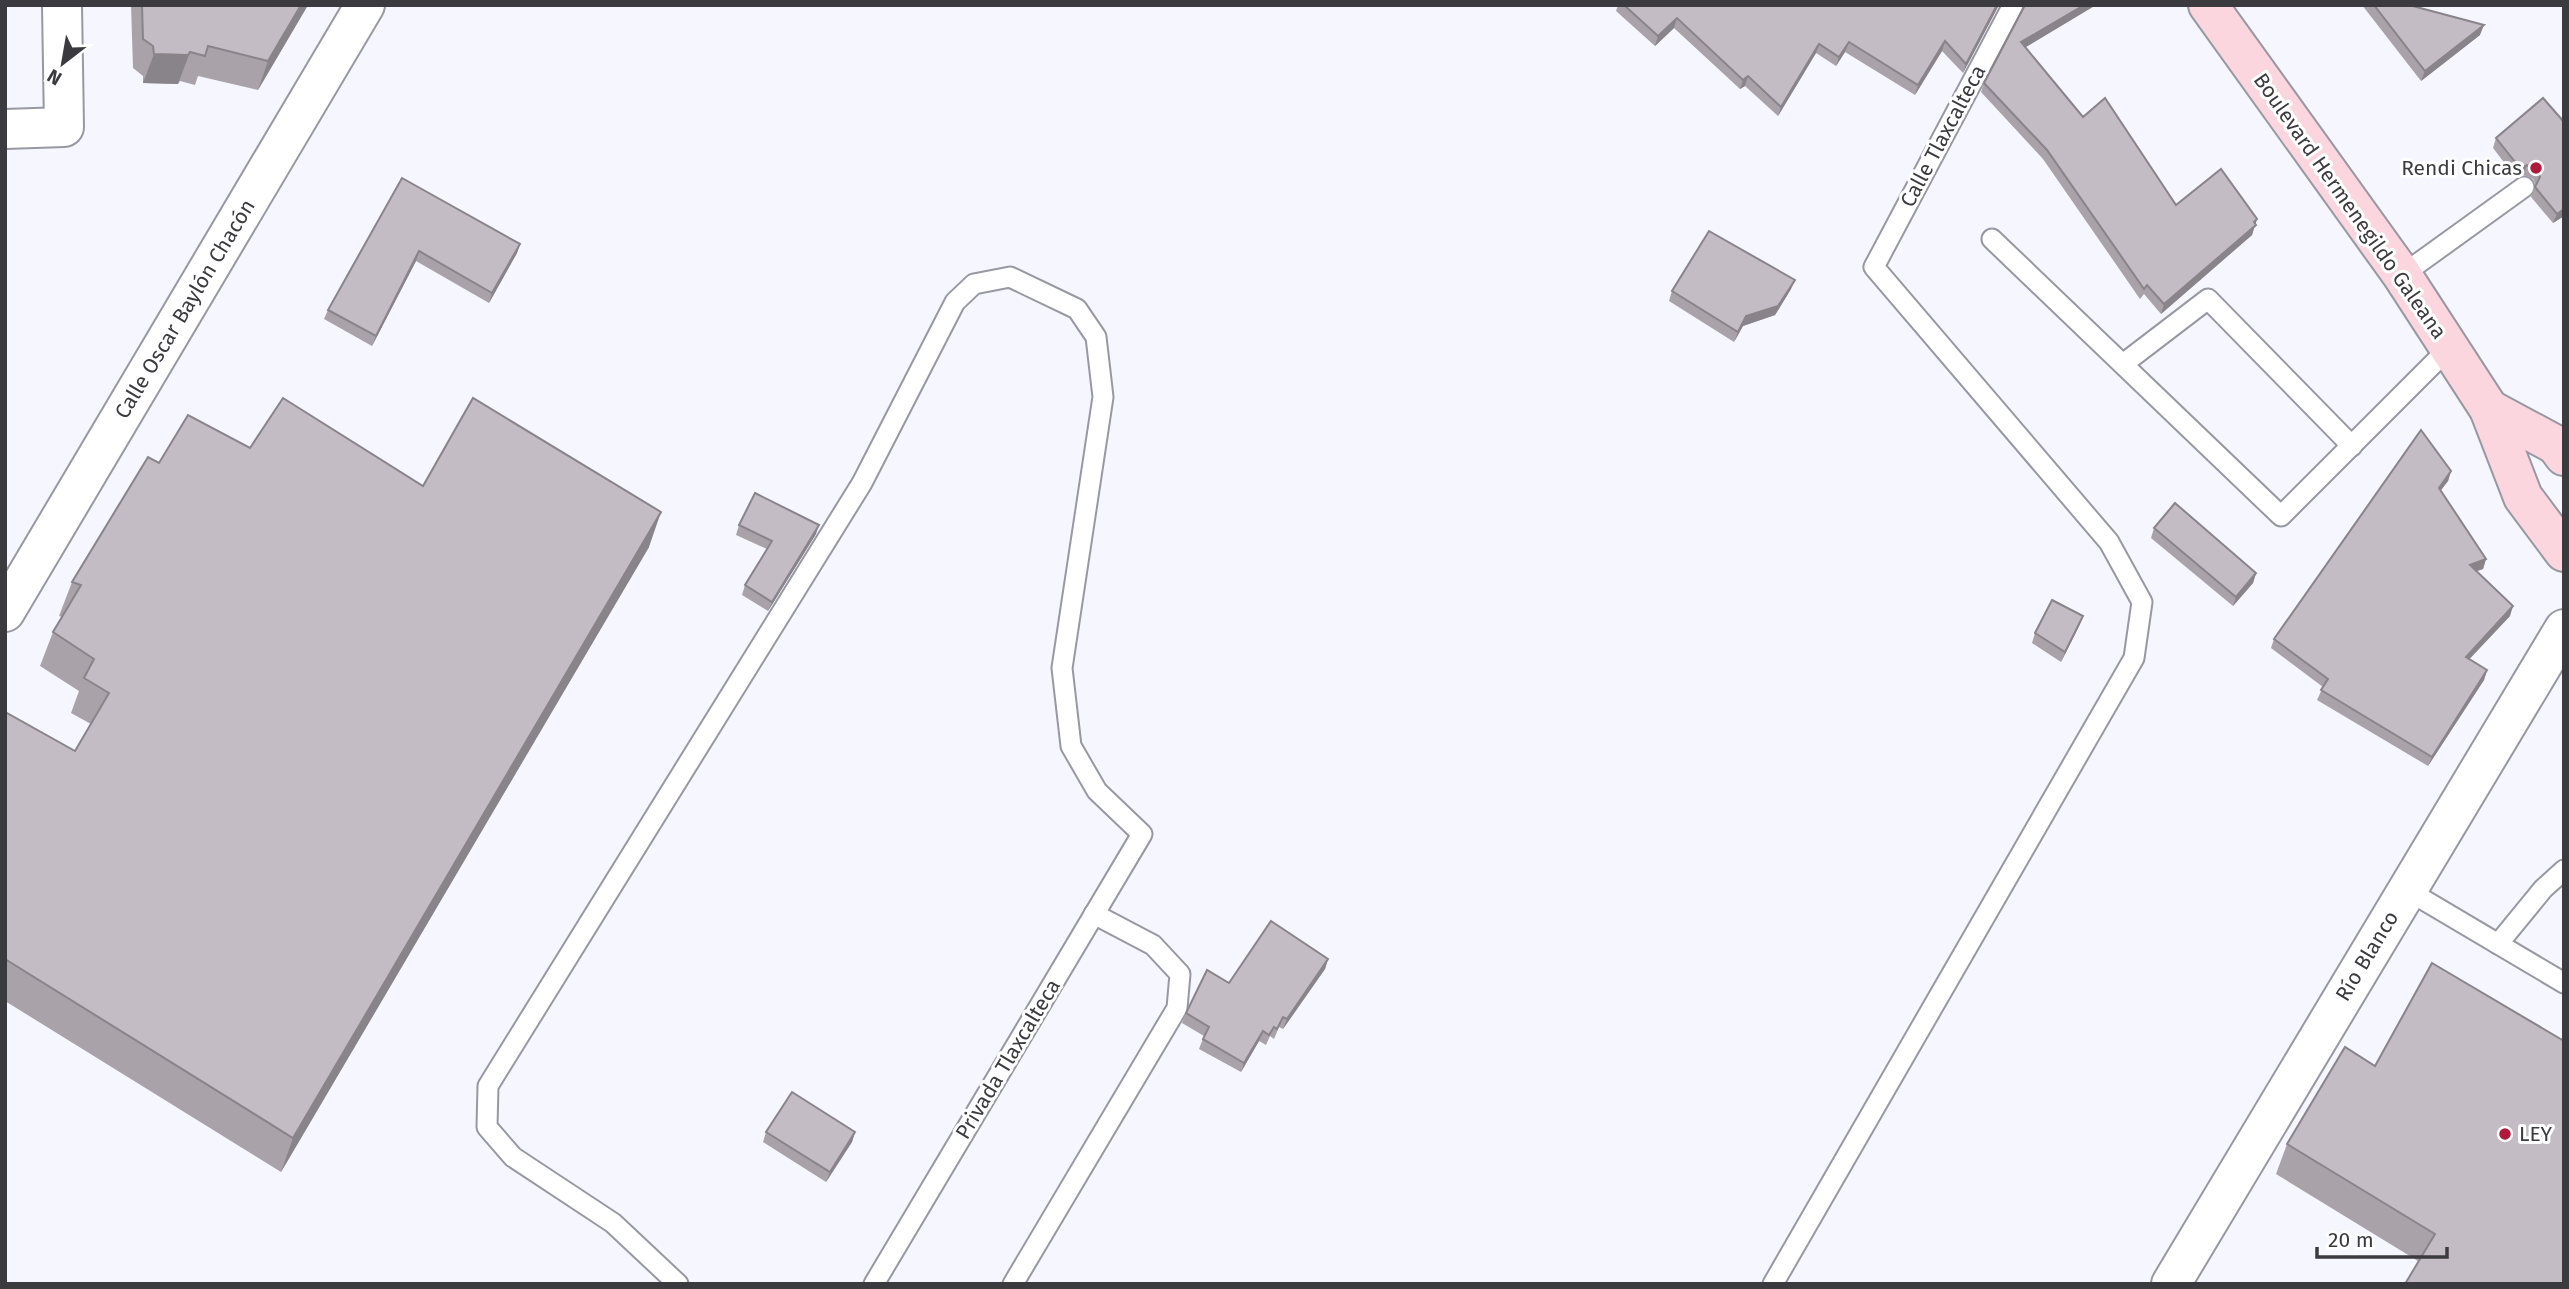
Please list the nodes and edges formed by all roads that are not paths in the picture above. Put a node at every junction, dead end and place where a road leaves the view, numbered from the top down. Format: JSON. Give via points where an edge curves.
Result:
{"nodes":[{"id":1,"x":62,"y":5,"type":"edge"},
{"id":2,"x":365,"y":5,"type":"edge"},
{"id":3,"x":2013,"y":5,"type":"edge"},
{"id":4,"x":2208,"y":5,"type":"edge"},
{"id":5,"x":5,"y":129,"type":"edge"},
{"id":6,"x":2524,"y":187,"type":"dead end"},
{"id":7,"x":1992,"y":239,"type":"dead end"},
{"id":8,"x":2402,"y":275,"type":"junction"},
{"id":9,"x":2449,"y":348,"type":"junction"},
{"id":10,"x":2123,"y":364,"type":"junction"},
{"id":11,"x":2489,"y":409,"type":"junction"},
{"id":12,"x":2561,"y":445,"type":"edge"},
{"id":13,"x":2352,"y":446,"type":"junction"},
{"id":14,"x":2523,"y":498,"type":"junction"},
{"id":15,"x":2564,"y":552,"type":"edge"},
{"id":16,"x":5,"y":612,"type":"edge"},
{"id":17,"x":2564,"y":629,"type":"edge"},
{"id":18,"x":2564,"y":870,"type":"edge"},
{"id":19,"x":2407,"y":890,"type":"junction"},
{"id":20,"x":1094,"y":914,"type":"junction"},
{"id":21,"x":2498,"y":944,"type":"junction"},
{"id":22,"x":2564,"y":983,"type":"edge"},
{"id":23,"x":678,"y":1284,"type":"edge"},
{"id":24,"x":874,"y":1284,"type":"edge"},
{"id":25,"x":1013,"y":1284,"type":"edge"},
{"id":26,"x":1773,"y":1284,"type":"edge"},
{"id":27,"x":2171,"y":1284,"type":"edge"}],
"edges":[{"from":1,"to":5,"type":"street","via":[[64,127]]},
{"from":2,"to":16,"type":"street","name":"Calle Oscar Baylón Chacón"},
{"from":3,"to":26,"type":"lane","name":"Calle Tlaxcalteca","via":[[1874,267],[2109,542],[2141,602],[2134,659]]},
{"from":4,"to":8,"type":"main road","name":"Boulevard Hermenegildo Galeana"},
{"from":6,"to":8,"type":"lane"},
{"from":7,"to":10,"type":"lane"},
{"from":8,"to":9,"type":"main road","name":"Boulevard Hermenegildo Galeana"},
{"from":9,"to":11,"type":"main road","name":"Boulevard Hermenegildo Galeana"},
{"from":9,"to":13,"type":"lane"},
{"from":10,"to":13,"type":"lane","via":[[2208,299]]},
{"from":10,"to":13,"type":"lane","via":[[2281,516]]},
{"from":11,"to":12,"type":"main road","name":"Boulevard Hermenegildo Galeana"},
{"from":11,"to":14,"type":"main road","name":"Boulevard Hermenegildo Galeana"},
{"from":12,"to":14,"type":"main road"},
{"from":14,"to":15,"type":"main road","name":"Boulevard Hermenegildo Galeana"},
{"from":17,"to":19,"type":"street","name":"Río Blanco"},
{"from":18,"to":21,"type":"lane"},
{"from":19,"to":21,"type":"lane"},
{"from":19,"to":27,"type":"street","name":"Río Blanco"},
{"from":20,"to":23,"type":"lane","name":"Privada Tlaxcalteca","via":[[1142,834],[1097,791],[1071,746],[1062,668],[1103,397],[1096,337],[1077,309],[1010,277],[974,284],[955,302],[862,483],[488,1086],[487,1127],[513,1157],[613,1223]]},
{"from":20,"to":24,"type":"lane","name":"Privada Tlaxcalteca"},
{"from":20,"to":25,"type":"lane","via":[[1153,945],[1180,974],[1177,1008]]},
{"from":21,"to":22,"type":"lane"}]}
